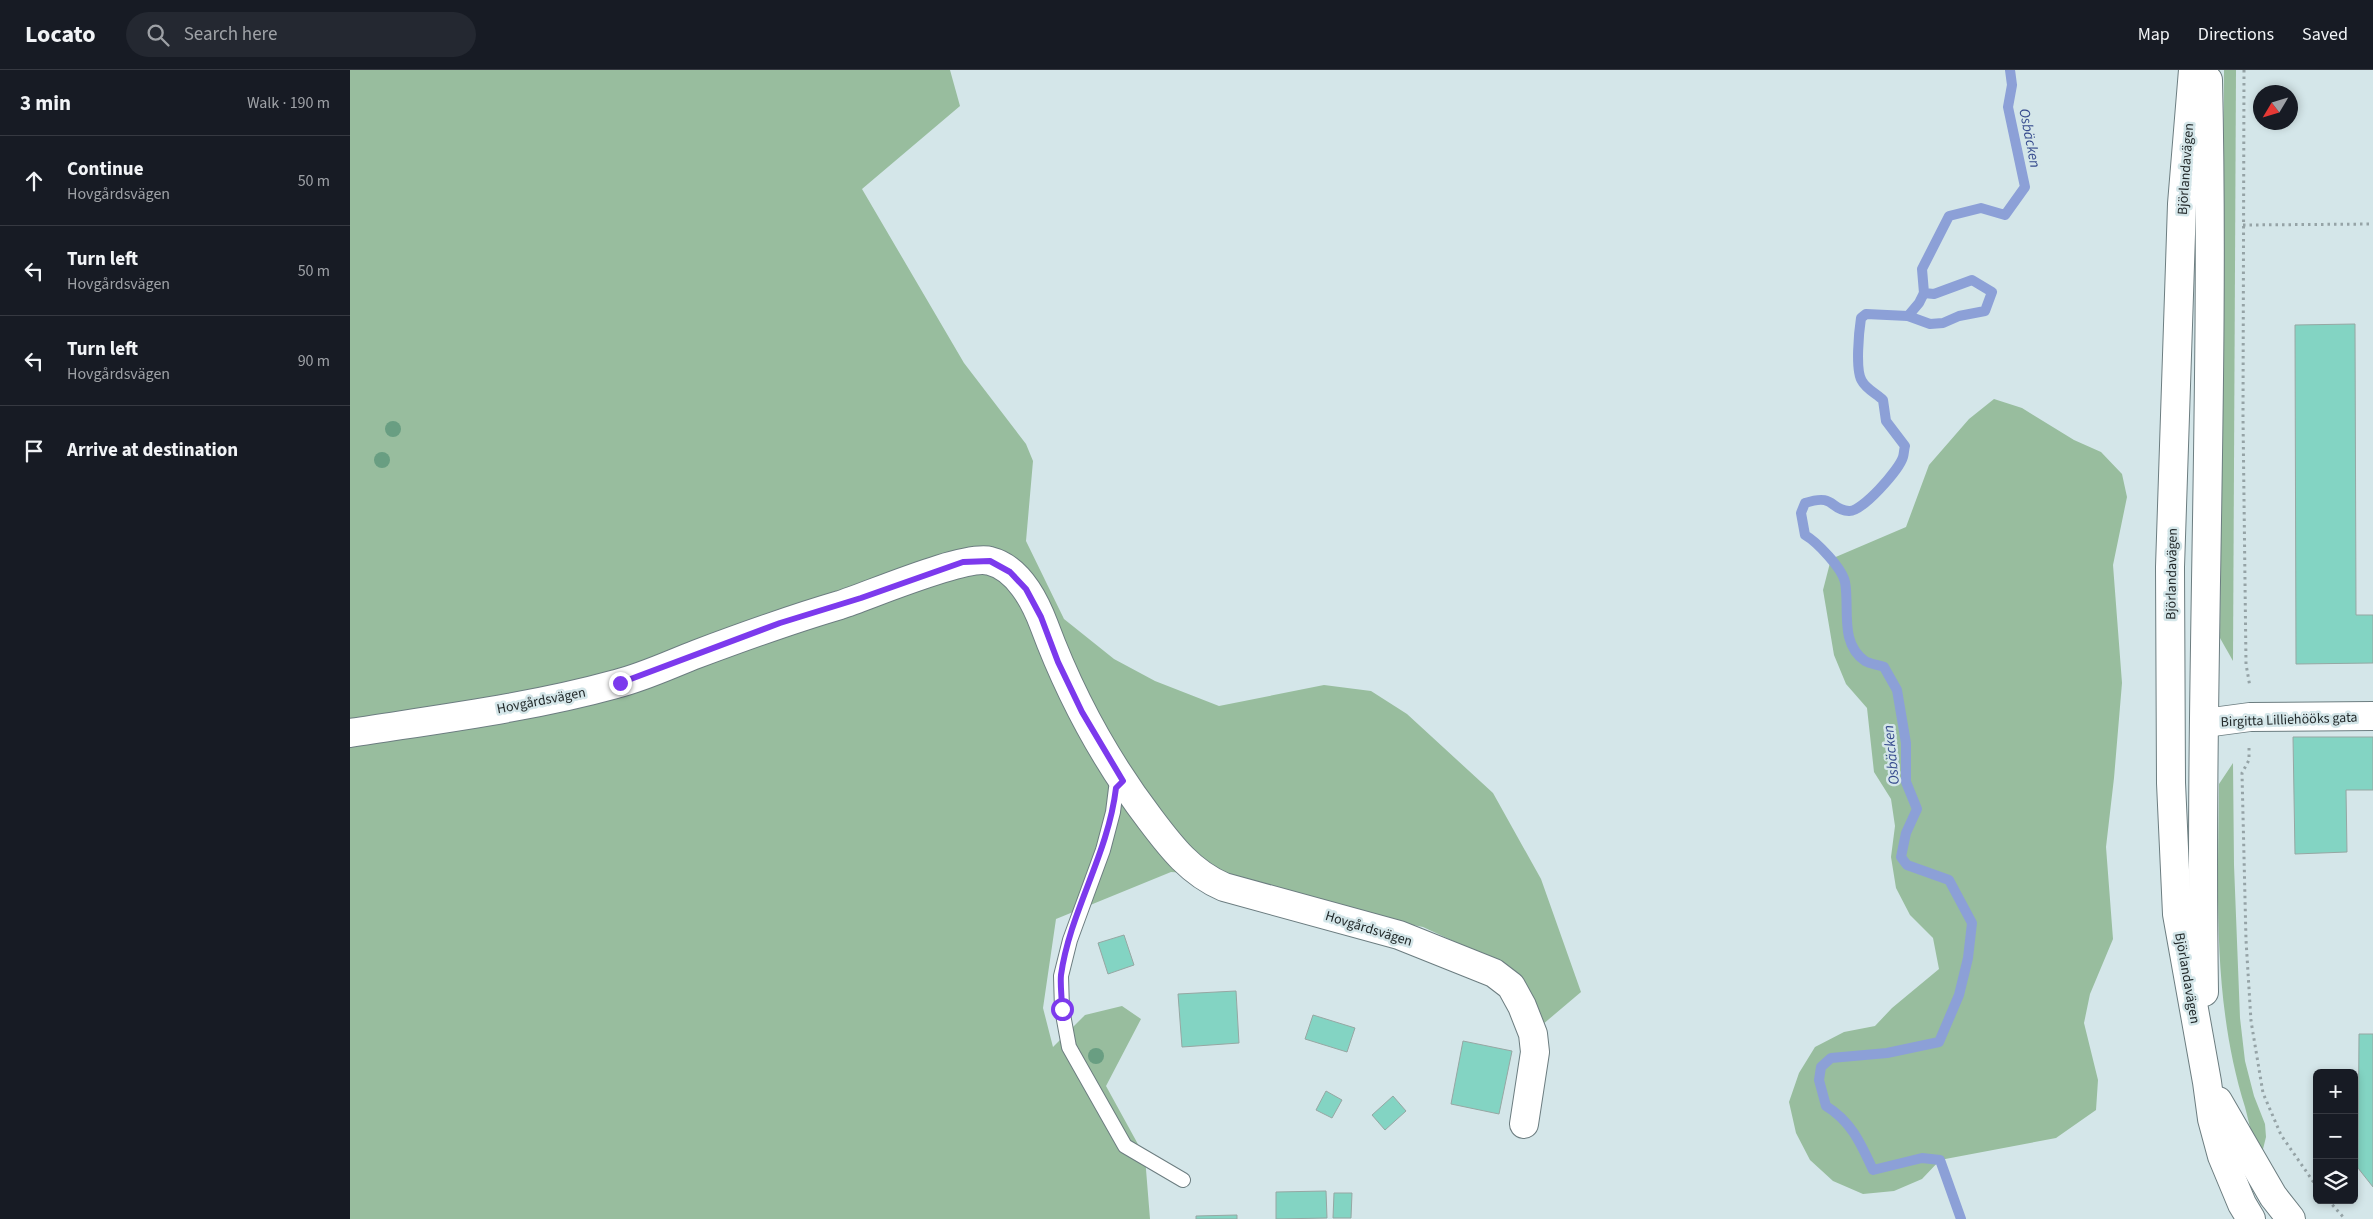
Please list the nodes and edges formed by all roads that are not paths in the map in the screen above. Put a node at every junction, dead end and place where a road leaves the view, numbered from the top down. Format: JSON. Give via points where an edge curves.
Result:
{"nodes":[{"id":1,"x":2193,"y":70,"type":"edge"},
{"id":2,"x":2207,"y":70,"type":"edge"},
{"id":3,"x":2373,"y":716,"type":"edge"},
{"id":4,"x":2204,"y":723,"type":"junction"},
{"id":5,"x":2170,"y":724,"type":"junction"},
{"id":6,"x":350,"y":733,"type":"edge"},
{"id":7,"x":1123,"y":781,"type":"junction"},
{"id":8,"x":2206,"y":1079,"type":"junction"},
{"id":9,"x":1524,"y":1124,"type":"dead end"},
{"id":10,"x":1184,"y":1180,"type":"dead end"},
{"id":11,"x":2251,"y":1219,"type":"edge"},
{"id":12,"x":2291,"y":1219,"type":"edge"}],
"edges":[{"from":1,"to":5,"type":"street","name":"Björlandavägen","via":[[2182,204],[2170,567]]},
{"from":2,"to":4,"type":"street","name":"Björlandavägen","via":[[2210,177]]},
{"from":3,"to":4,"type":"street","name":"Birgitta Lilliehööks gata","via":[[2250,718]]},
{"from":4,"to":5,"type":"street","name":"Birgitta Lilliehööks gata"},
{"from":4,"to":8,"type":"street","name":"Björlandavägen","via":[[2202,849]]},
{"from":5,"to":8,"type":"street","name":"Björlandavägen","via":[[2177,914]]},
{"from":6,"to":7,"type":"street","name":"Hovgårdsvägen","via":[[563,698],[620,683],[780,623],[963,562],[990,561],[1010,572],[1026,589],[1082,712]]},
{"from":7,"to":9,"type":"street","name":"Hovgårdsvägen","via":[[1178,856],[1207,880],[1399,936],[1494,973],[1511,986],[1533,1034],[1535,1052]]},
{"from":7,"to":10,"type":"lane","via":[[1116,788],[1103,850],[1070,940],[1061,976],[1062,1009],[1069,1047],[1125,1146]]},
{"from":8,"to":11,"type":"street","name":"Björlandavägen","via":[[2222,1156]]},
{"from":8,"to":12,"type":"street","name":"Björlandavägen","via":[[2273,1196]]}]}
